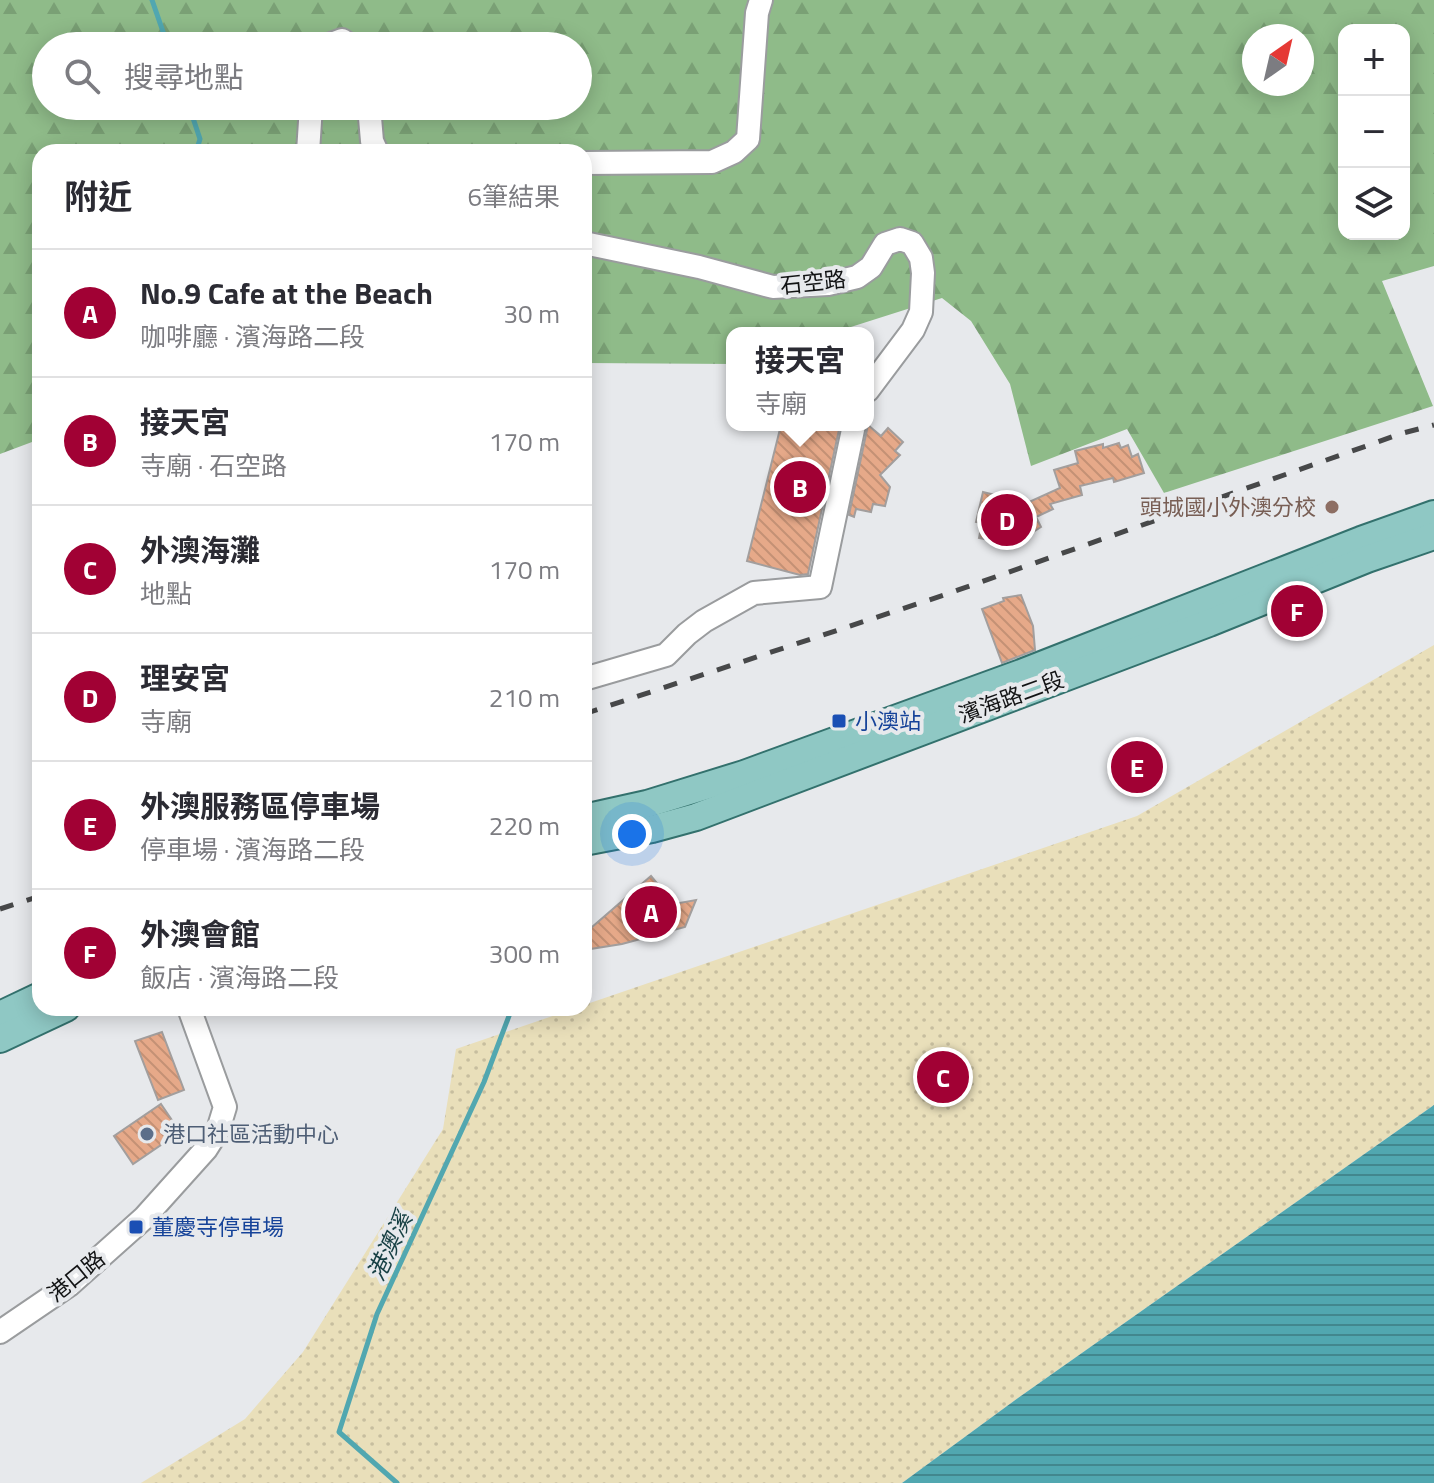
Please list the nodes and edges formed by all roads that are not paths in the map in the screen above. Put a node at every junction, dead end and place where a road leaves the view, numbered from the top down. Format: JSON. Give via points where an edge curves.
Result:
{"nodes":[{"id":1,"x":761,"y":0,"type":"edge"},
{"id":2,"x":310,"y":120,"type":"edge"},
{"id":3,"x":370,"y":120,"type":"edge"},
{"id":4,"x":309,"y":144,"type":"edge"},
{"id":5,"x":373,"y":144,"type":"edge"},
{"id":6,"x":592,"y":163,"type":"edge"},
{"id":7,"x":592,"y":245,"type":"edge"},
{"id":8,"x":874,"y":382,"type":"edge"},
{"id":9,"x":853,"y":431,"type":"edge"},
{"id":10,"x":1434,"y":514,"type":"edge"},
{"id":11,"x":1434,"y":536,"type":"edge"},
{"id":12,"x":1364,"y":550,"type":"junction"},
{"id":13,"x":592,"y":677,"type":"edge"},
{"id":14,"x":748,"y":784,"type":"junction"},
{"id":15,"x":592,"y":816,"type":"edge"},
{"id":16,"x":592,"y":840,"type":"edge"},
{"id":17,"x":32,"y":1000,"type":"edge"},
{"id":18,"x":0,"y":1015,"type":"edge"},
{"id":19,"x":49,"y":1016,"type":"edge"},
{"id":20,"x":192,"y":1016,"type":"edge"},
{"id":21,"x":0,"y":1039,"type":"edge"},
{"id":22,"x":0,"y":1332,"type":"edge"}],
"edges":[{"from":1,"to":6,"type":"street","via":[[748,139],[712,162]]},
{"from":2,"to":4,"type":"street"},
{"from":3,"to":5,"type":"street"},
{"from":7,"to":8,"type":"street","name":"石空路","via":[[773,287],[857,277],[871,267],[885,244],[900,239],[912,243],[923,273],[921,312]]},
{"from":9,"to":13,"type":"street","via":[[820,587],[754,593],[704,621],[666,655]]},
{"from":10,"to":12,"type":"main road","name":"濱海路二段"},
{"from":11,"to":12,"type":"main road","name":"濱海路二段"},
{"from":12,"to":14,"type":"main road","name":"濱海路二段"},
{"from":14,"to":15,"type":"main road","name":"濱海路二段"},
{"from":14,"to":16,"type":"main road","name":"濱海路二段","via":[[696,817]]},
{"from":17,"to":18,"type":"main road"},
{"from":19,"to":21,"type":"main road"},
{"from":20,"to":22,"type":"street","name":"港口路","via":[[225,1107],[218,1130],[144,1218],[69,1285]]}]}
